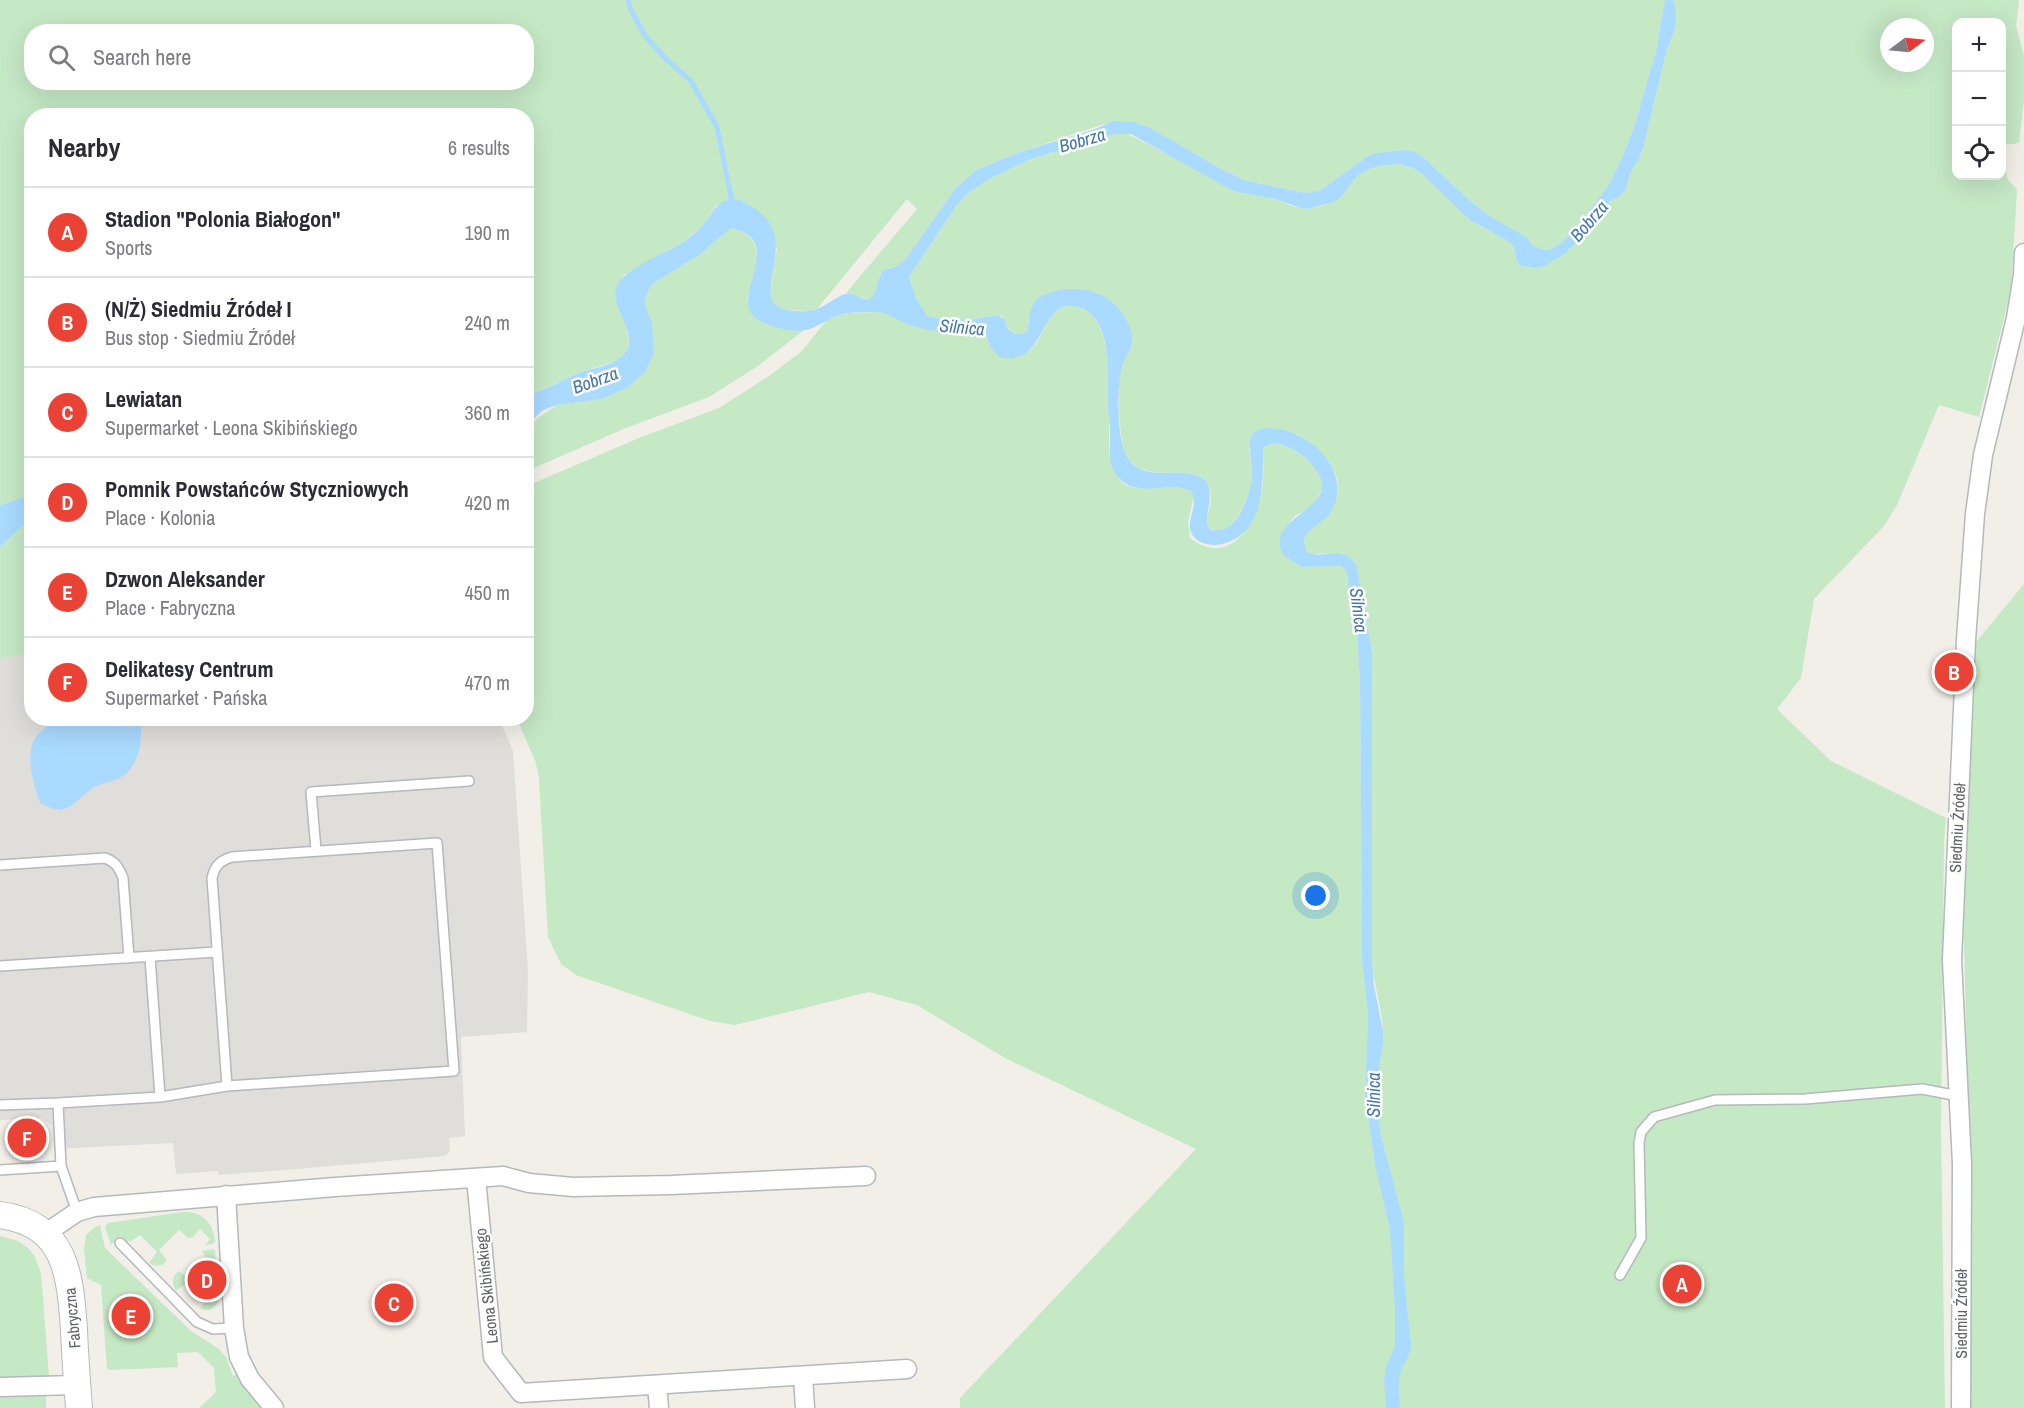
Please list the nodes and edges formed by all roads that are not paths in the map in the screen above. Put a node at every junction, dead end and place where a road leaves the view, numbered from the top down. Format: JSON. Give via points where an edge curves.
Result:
{"nodes":[{"id":1,"x":2024,"y":253,"type":"edge"},
{"id":2,"x":469,"y":781,"type":"dead end"},
{"id":3,"x":316,"y":850,"type":"junction"},
{"id":4,"x":0,"y":865,"type":"edge"},
{"id":5,"x":216,"y":952,"type":"junction"},
{"id":6,"x":150,"y":957,"type":"junction"},
{"id":7,"x":129,"y":958,"type":"junction"},
{"id":8,"x":0,"y":966,"type":"edge"},
{"id":9,"x":226,"y":1086,"type":"junction"},
{"id":10,"x":1959,"y":1096,"type":"junction"},
{"id":11,"x":159,"y":1097,"type":"junction"},
{"id":12,"x":58,"y":1103,"type":"junction"},
{"id":13,"x":0,"y":1105,"type":"edge"},
{"id":14,"x":61,"y":1166,"type":"junction"},
{"id":15,"x":0,"y":1170,"type":"edge"},
{"id":16,"x":866,"y":1176,"type":"dead end"},
{"id":17,"x":476,"y":1178,"type":"junction"},
{"id":18,"x":226,"y":1195,"type":"junction"},
{"id":19,"x":77,"y":1212,"type":"junction"},
{"id":20,"x":0,"y":1215,"type":"edge"},
{"id":21,"x":46,"y":1233,"type":"junction"},
{"id":22,"x":120,"y":1244,"type":"dead end"},
{"id":23,"x":1620,"y":1275,"type":"dead end"},
{"id":24,"x":234,"y":1328,"type":"junction"},
{"id":25,"x":907,"y":1370,"type":"dead end"},
{"id":26,"x":803,"y":1376,"type":"junction"},
{"id":27,"x":657,"y":1385,"type":"junction"},
{"id":28,"x":0,"y":1387,"type":"edge"},
{"id":29,"x":78,"y":1397,"type":"edge"},
{"id":30,"x":274,"y":1408,"type":"edge"},
{"id":31,"x":659,"y":1408,"type":"edge"},
{"id":32,"x":805,"y":1408,"type":"edge"},
{"id":33,"x":1961,"y":1408,"type":"edge"}],
"edges":[{"from":1,"to":10,"type":"street","name":"Siedmiu Źródeł","via":[[2016,318],[1983,455],[1975,514],[1952,960]]},
{"from":2,"to":3,"type":"lane","via":[[311,792]]},
{"from":3,"to":5,"type":"lane","via":[[221,861],[212,878]]},
{"from":3,"to":9,"type":"lane","via":[[437,843],[454,1071]]},
{"from":4,"to":7,"type":"lane","via":[[105,858],[113,861],[123,878]]},
{"from":5,"to":6,"type":"lane"},
{"from":5,"to":9,"type":"lane"},
{"from":6,"to":7,"type":"lane"},
{"from":6,"to":11,"type":"lane"},
{"from":7,"to":8,"type":"lane"},
{"from":9,"to":11,"type":"lane"},
{"from":10,"to":23,"type":"lane","via":[[1922,1089],[1805,1100],[1715,1100],[1654,1117],[1641,1132],[1639,1143],[1641,1238]]},
{"from":10,"to":33,"type":"street","name":"Siedmiu Źródeł"},
{"from":11,"to":12,"type":"lane"},
{"from":12,"to":13,"type":"lane"},
{"from":12,"to":14,"type":"lane"},
{"from":14,"to":15,"type":"lane"},
{"from":14,"to":19,"type":"lane"},
{"from":16,"to":17,"type":"street","via":[[573,1187],[503,1176]]},
{"from":17,"to":18,"type":"street"},
{"from":17,"to":27,"type":"street","name":"Leona Skibińskiego","via":[[493,1357],[521,1393]]},
{"from":18,"to":19,"type":"street","via":[[104,1205]]},
{"from":18,"to":24,"type":"street"},
{"from":19,"to":21,"type":"street"},
{"from":20,"to":21,"type":"main road","via":[[25,1221]]},
{"from":21,"to":29,"type":"main road","name":"Fabryczna","via":[[68,1274]]},
{"from":22,"to":24,"type":"lane","via":[[197,1322],[213,1329]]},
{"from":24,"to":30,"type":"street","via":[[239,1357],[250,1379]]},
{"from":25,"to":26,"type":"street","name":"Leona Skibińskiego"},
{"from":26,"to":27,"type":"street","name":"Leona Skibińskiego"},
{"from":26,"to":32,"type":"street"},
{"from":27,"to":31,"type":"street"},
{"from":28,"to":29,"type":"street"}]}
